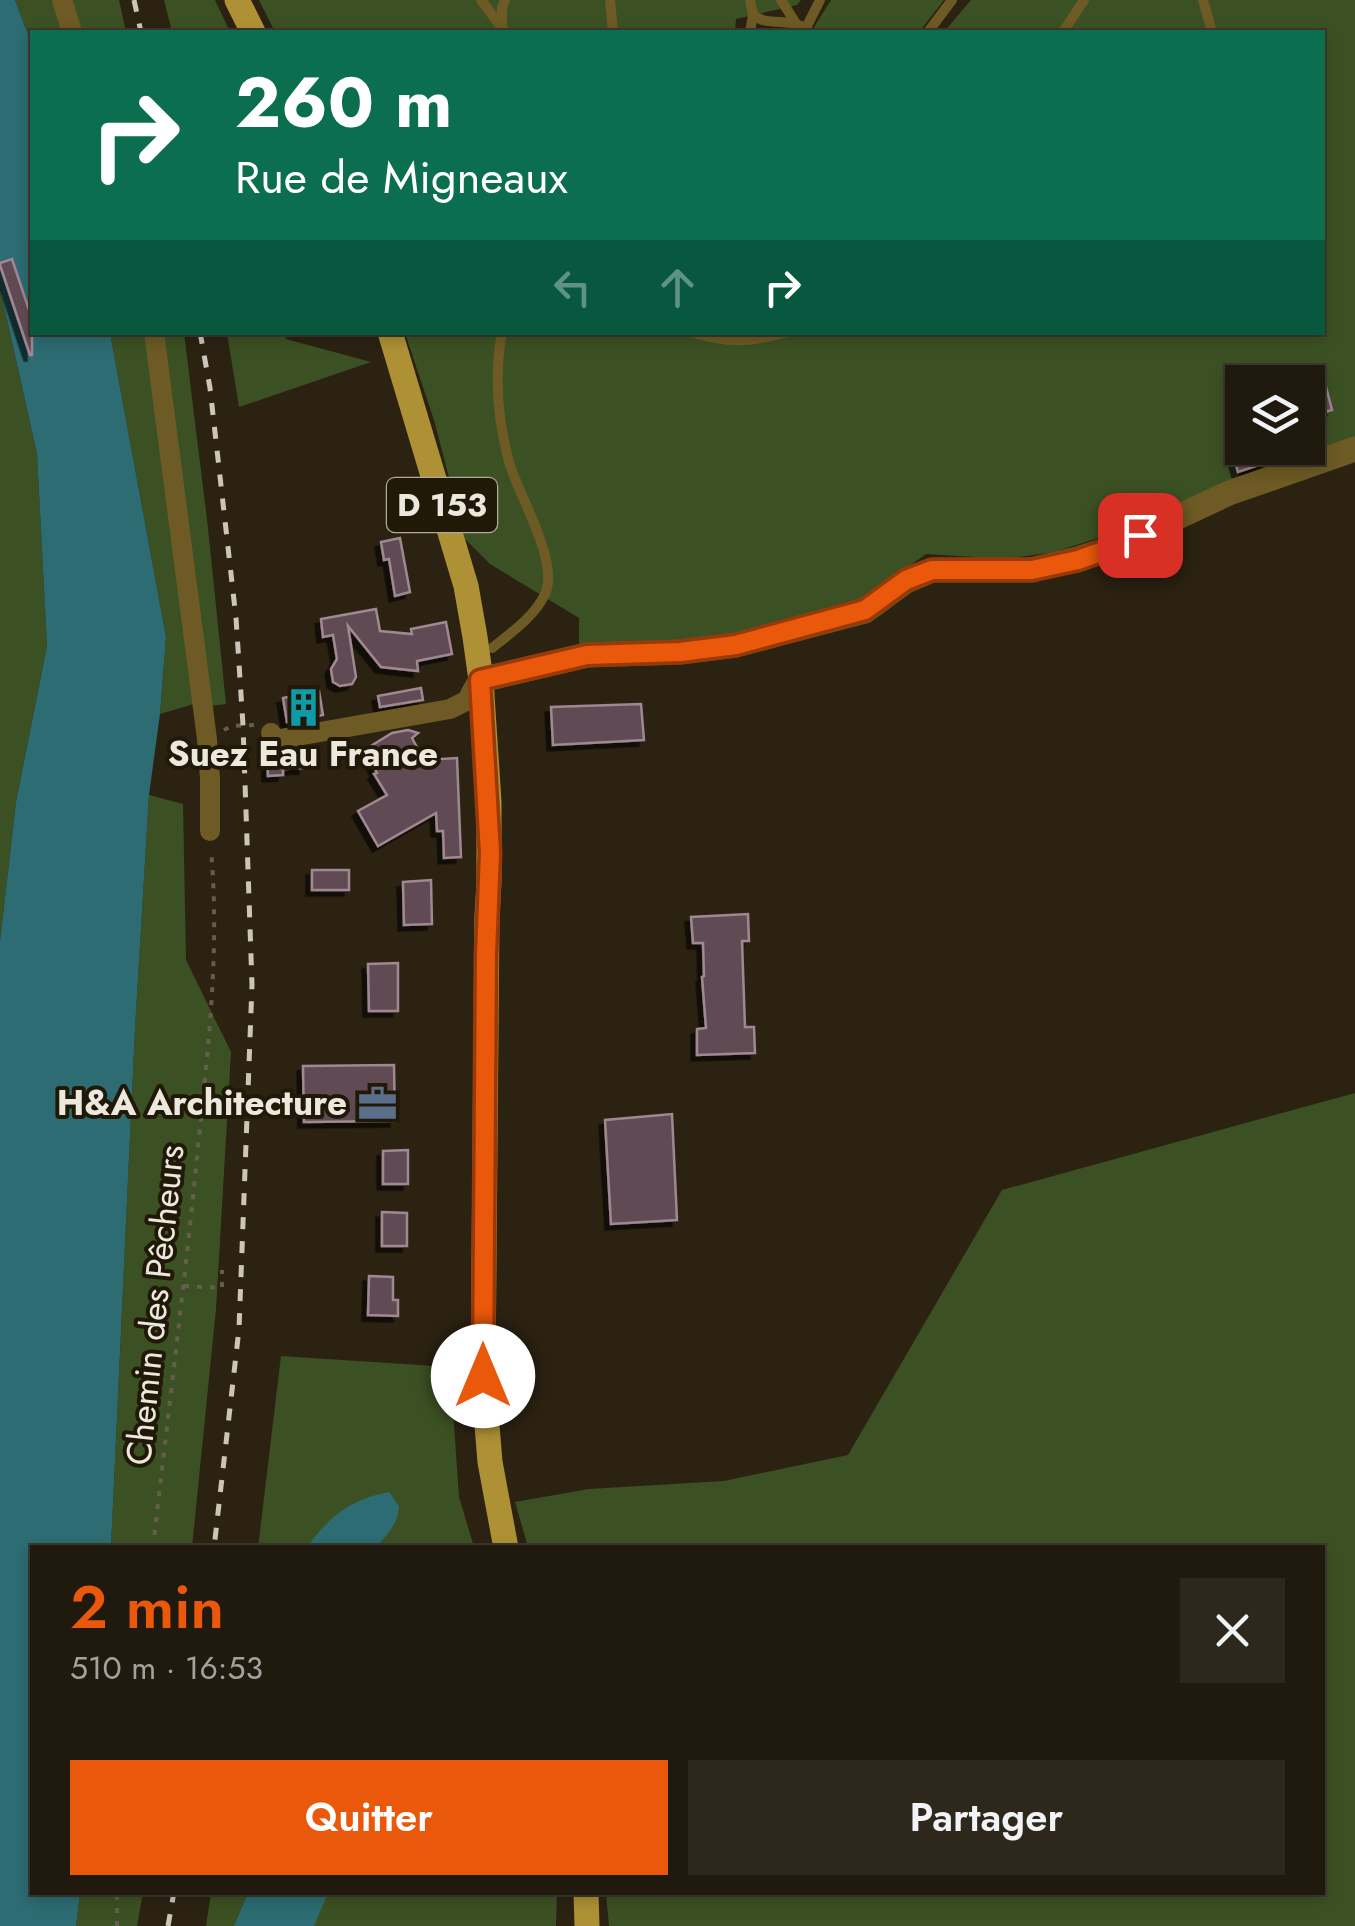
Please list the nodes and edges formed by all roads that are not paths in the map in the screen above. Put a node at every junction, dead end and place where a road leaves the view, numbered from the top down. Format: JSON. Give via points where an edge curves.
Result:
{"nodes":[{"id":1,"x":62,"y":0,"type":"edge"},
{"id":2,"x":482,"y":0,"type":"edge"},
{"id":3,"x":505,"y":0,"type":"edge"},
{"id":4,"x":610,"y":0,"type":"edge"},
{"id":5,"x":750,"y":0,"type":"edge"},
{"id":6,"x":781,"y":0,"type":"edge"},
{"id":7,"x":820,"y":0,"type":"edge"},
{"id":8,"x":952,"y":0,"type":"edge"},
{"id":9,"x":1084,"y":0,"type":"edge"},
{"id":10,"x":1203,"y":0,"type":"edge"},
{"id":11,"x":752,"y":15,"type":"junction"},
{"id":12,"x":801,"y":27,"type":"edge"},
{"id":13,"x":71,"y":30,"type":"edge"},
{"id":14,"x":504,"y":30,"type":"edge"},
{"id":15,"x":613,"y":30,"type":"edge"},
{"id":16,"x":750,"y":30,"type":"edge"},
{"id":17,"x":930,"y":30,"type":"edge"},
{"id":18,"x":1064,"y":30,"type":"edge"},
{"id":19,"x":1211,"y":30,"type":"edge"},
{"id":20,"x":154,"y":335,"type":"edge"},
{"id":21,"x":377,"y":335,"type":"edge"},
{"id":22,"x":391,"y":335,"type":"edge"},
{"id":23,"x":502,"y":335,"type":"edge"},
{"id":24,"x":704,"y":335,"type":"edge"},
{"id":25,"x":777,"y":335,"type":"edge"},
{"id":26,"x":1355,"y":449,"type":"edge"},
{"id":27,"x":492,"y":648,"type":"dead end"},
{"id":28,"x":476,"y":689,"type":"junction"},
{"id":29,"x":271,"y":733,"type":"road end"},
{"id":30,"x":210,"y":832,"type":"road end"},
{"id":31,"x":505,"y":1545,"type":"edge"},
{"id":32,"x":586,"y":1895,"type":"edge"},
{"id":33,"x":587,"y":1926,"type":"edge"}],
"edges":[{"from":1,"to":13,"type":"street"},
{"from":2,"to":14,"type":"lane"},
{"from":3,"to":14,"type":"lane"},
{"from":4,"to":15,"type":"lane"},
{"from":5,"to":11,"type":"lane"},
{"from":6,"to":12,"type":"lane"},
{"from":7,"to":12,"type":"lane"},
{"from":8,"to":17,"type":"lane"},
{"from":9,"to":18,"type":"lane"},
{"from":10,"to":19,"type":"lane"},
{"from":11,"to":12,"type":"lane"},
{"from":11,"to":16,"type":"lane"},
{"from":20,"to":30,"type":"street","via":[[207,739]]},
{"from":21,"to":28,"type":"main road","number":"D 153"},
{"from":22,"to":28,"type":"main road","number":"D 153","via":[[466,586]]},
{"from":23,"to":27,"type":"lane","via":[[503,432],[548,563],[548,590],[532,614]]},
{"from":24,"to":25,"type":"lane","via":[[752,342]]},
{"from":26,"to":28,"type":"street","via":[[1078,560],[1032,570],[932,570],[865,610],[736,645],[587,655]]},
{"from":28,"to":29,"type":"street","via":[[450,710],[275,740]]},
{"from":28,"to":31,"type":"main road","number":"D 153","via":[[490,853],[483,1376]]},
{"from":32,"to":33,"type":"main road"}]}
